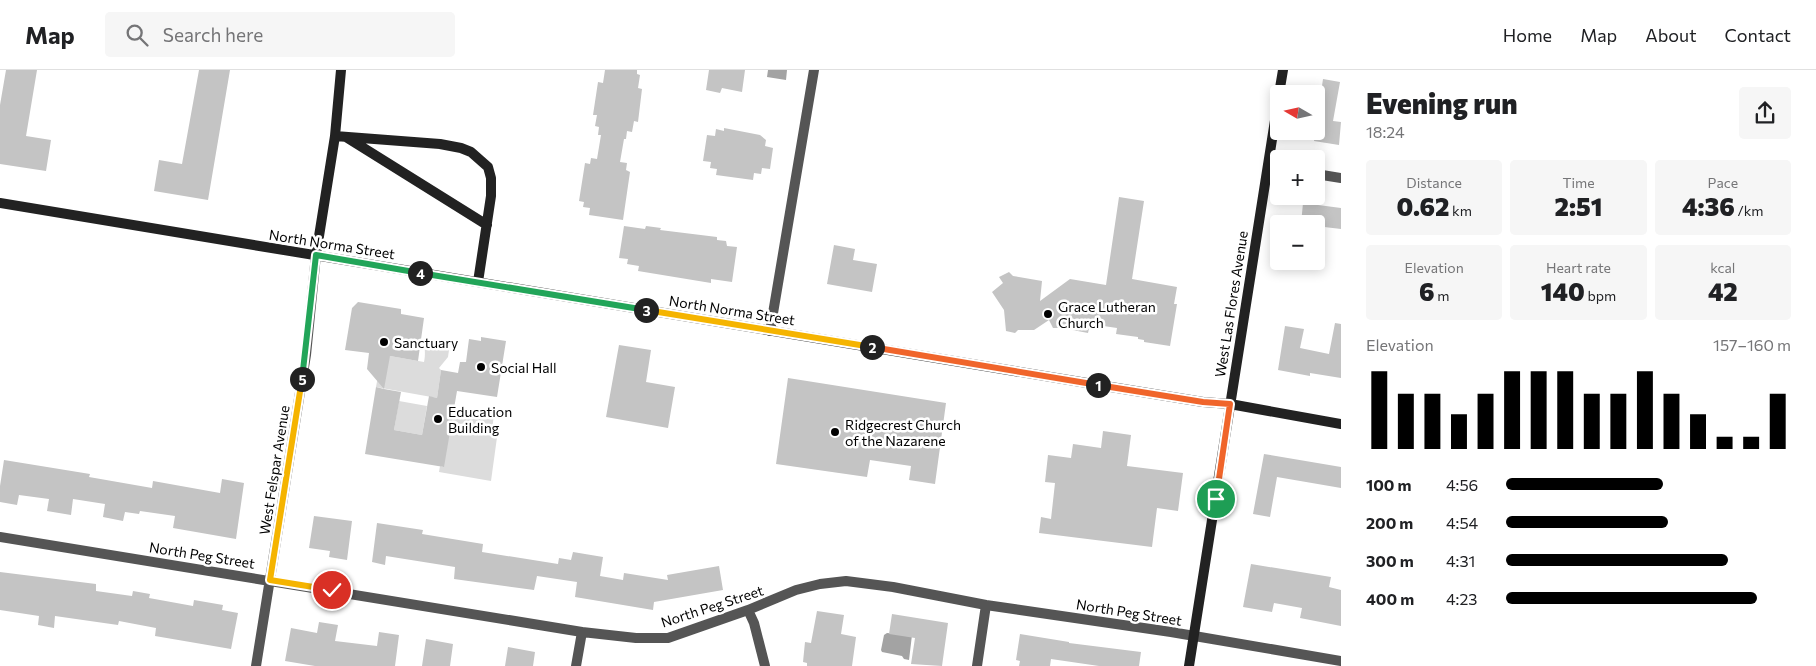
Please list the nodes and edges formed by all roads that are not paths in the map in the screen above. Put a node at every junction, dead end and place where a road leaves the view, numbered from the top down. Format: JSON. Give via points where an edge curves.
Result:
{"nodes":[{"id":1,"x":341,"y":70,"type":"edge"},
{"id":2,"x":814,"y":70,"type":"edge"},
{"id":3,"x":1283,"y":70,"type":"edge"},
{"id":4,"x":1280,"y":85,"type":"edge"},
{"id":5,"x":340,"y":136,"type":"junction"},
{"id":6,"x":1272,"y":140,"type":"edge"},
{"id":7,"x":1268,"y":166,"type":"joint"},
{"id":8,"x":1325,"y":175,"type":"edge"},
{"id":9,"x":1341,"y":178,"type":"edge"},
{"id":10,"x":0,"y":203,"type":"edge"},
{"id":11,"x":487,"y":225,"type":"junction"},
{"id":12,"x":316,"y":255,"type":"junction"},
{"id":13,"x":478,"y":282,"type":"junction"},
{"id":14,"x":770,"y":331,"type":"junction"},
{"id":15,"x":1230,"y":404,"type":"junction"},
{"id":16,"x":1341,"y":424,"type":"edge"},
{"id":17,"x":0,"y":537,"type":"edge"},
{"id":18,"x":270,"y":580,"type":"junction"},
{"id":19,"x":986,"y":605,"type":"junction"},
{"id":20,"x":748,"y":610,"type":"junction"},
{"id":21,"x":582,"y":632,"type":"junction"},
{"id":22,"x":1194,"y":636,"type":"junction"},
{"id":23,"x":1341,"y":662,"type":"edge"},
{"id":24,"x":256,"y":666,"type":"edge"},
{"id":25,"x":576,"y":666,"type":"edge"},
{"id":26,"x":765,"y":666,"type":"edge"},
{"id":27,"x":977,"y":666,"type":"edge"},
{"id":28,"x":1189,"y":666,"type":"edge"}],
"edges":[{"from":1,"to":5,"type":"main road","name":"West Felspar Avenue"},
{"from":2,"to":14,"type":"street"},
{"from":3,"to":4,"type":"main road","name":"West Las Flores Avenue"},
{"from":5,"to":11,"type":"main road"},
{"from":5,"to":11,"type":"main road","via":[[440,144],[471,152],[488,167],[491,178]]},
{"from":5,"to":12,"type":"main road","name":"West Felspar Avenue"},
{"from":6,"to":7,"type":"main road","name":"West Las Flores Avenue"},
{"from":7,"to":15,"type":"main road","name":"West Las Flores Avenue"},
{"from":8,"to":9,"type":"street"},
{"from":10,"to":12,"type":"main road","name":"North Norma Street"},
{"from":11,"to":13,"type":"main road"},
{"from":12,"to":13,"type":"main road","name":"North Norma Street"},
{"from":12,"to":18,"type":"street","name":"West Felspar Avenue","via":[[306,356]]},
{"from":13,"to":14,"type":"main road","name":"North Norma Street"},
{"from":14,"to":15,"type":"main road","name":"North Norma Street"},
{"from":15,"to":16,"type":"main road","name":"North Norma Street"},
{"from":15,"to":22,"type":"main road","name":"West Las Flores Avenue"},
{"from":17,"to":18,"type":"street","name":"North Peg Street"},
{"from":18,"to":21,"type":"street","name":"North Peg Street"},
{"from":18,"to":24,"type":"street","name":"West Felspar Avenue"},
{"from":19,"to":20,"type":"street","name":"North Peg Street","via":[[846,581],[796,590]]},
{"from":19,"to":22,"type":"street","name":"North Peg Street"},
{"from":19,"to":27,"type":"street"},
{"from":20,"to":21,"type":"street","name":"North Peg Street","via":[[668,638]]},
{"from":20,"to":26,"type":"street"},
{"from":21,"to":25,"type":"street"},
{"from":22,"to":23,"type":"street","name":"North Peg Street"},
{"from":22,"to":28,"type":"main road","name":"West Las Flores Avenue"}]}
